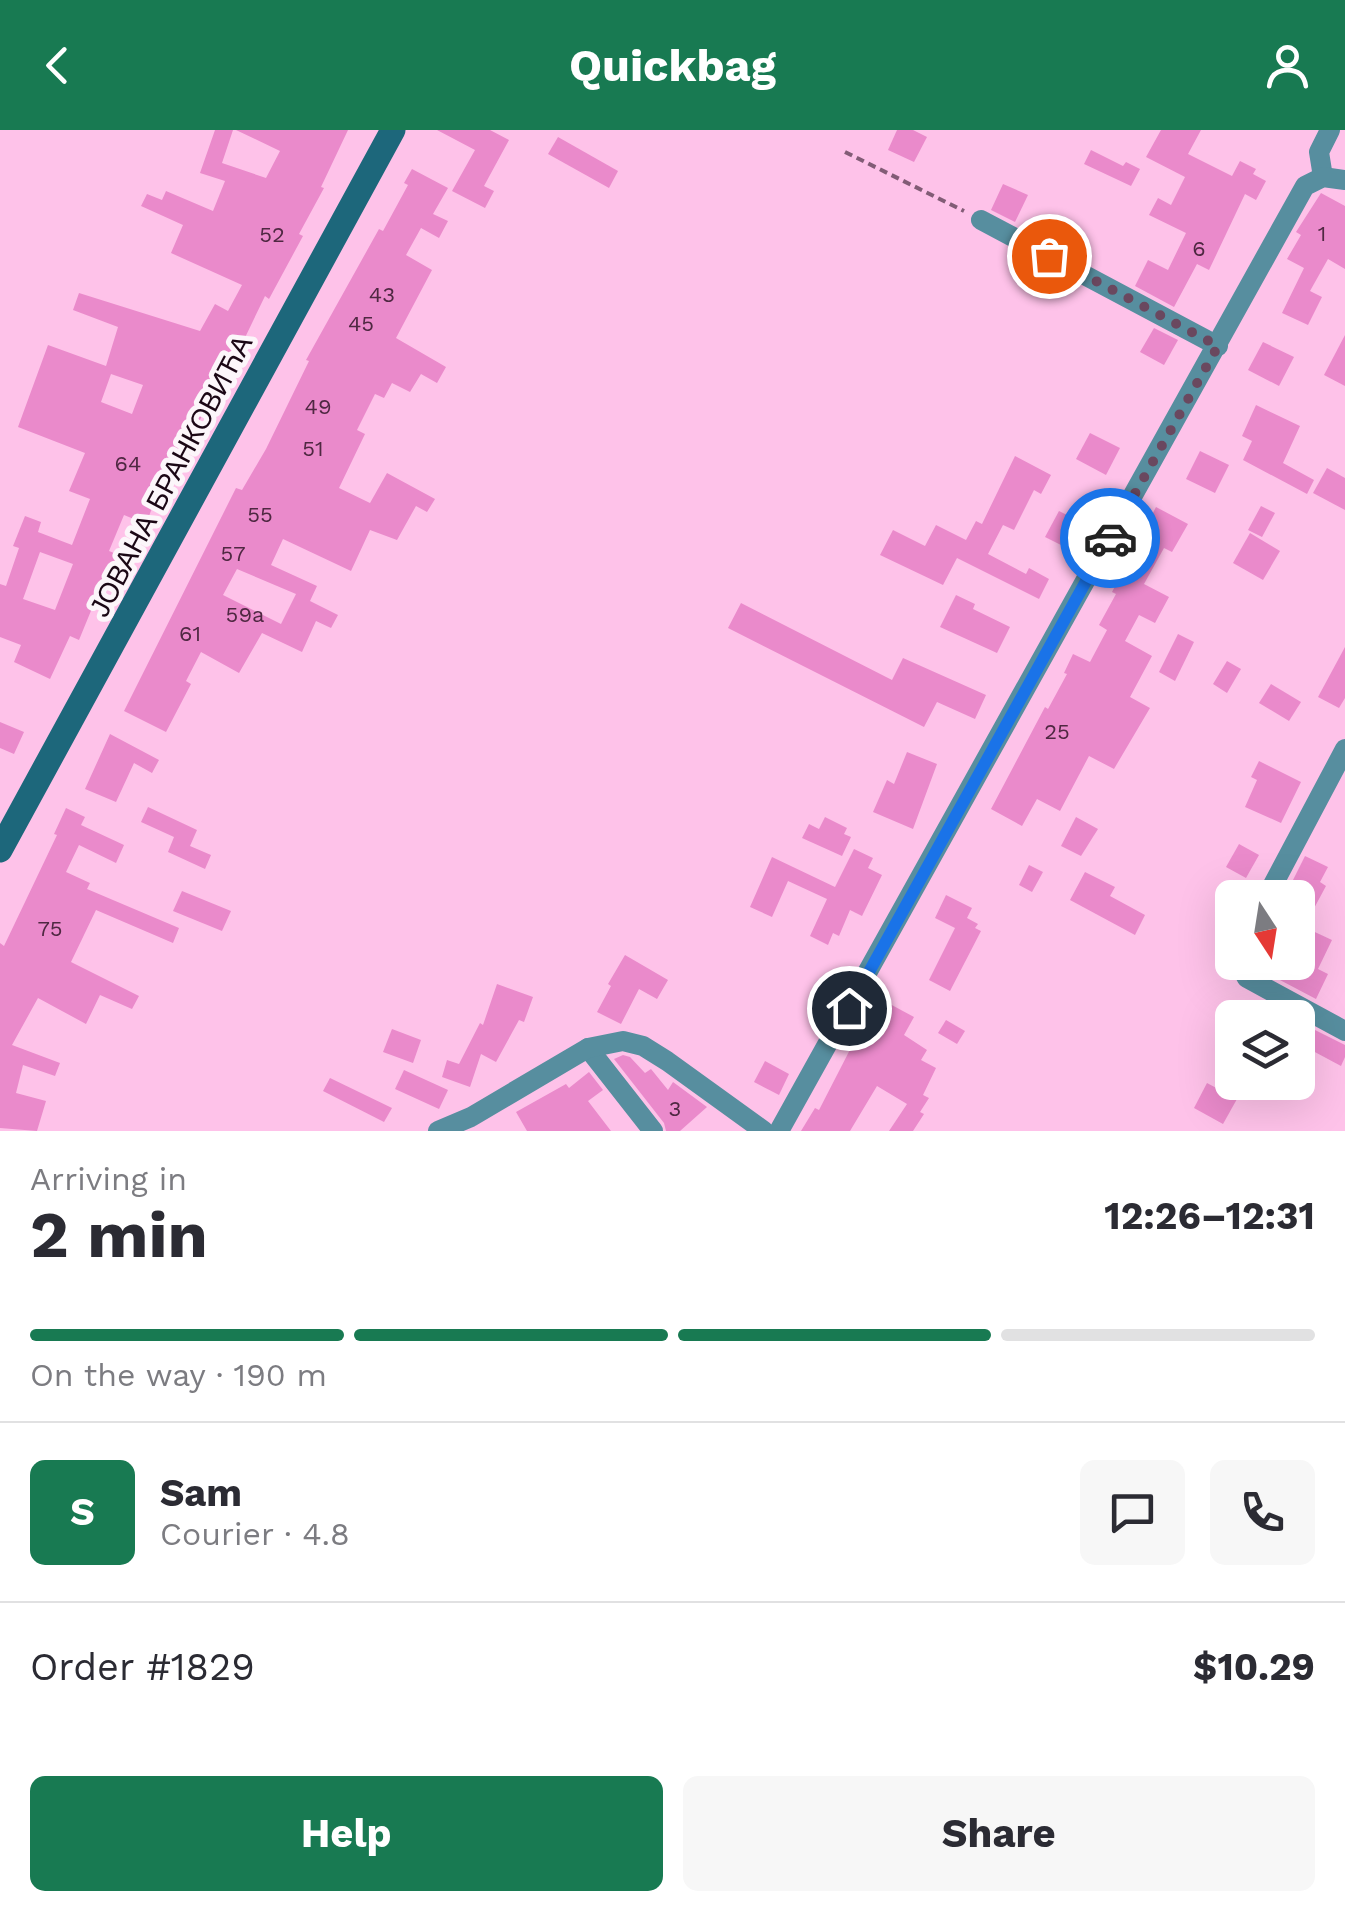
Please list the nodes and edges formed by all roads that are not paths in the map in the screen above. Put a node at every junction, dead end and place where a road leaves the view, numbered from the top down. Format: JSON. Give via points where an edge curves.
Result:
{"nodes":[{"id":1,"x":393,"y":130,"type":"edge"},
{"id":2,"x":1313,"y":130,"type":"edge"},
{"id":3,"x":1330,"y":130,"type":"edge"},
{"id":4,"x":1319,"y":152,"type":"junction"},
{"id":5,"x":1345,"y":180,"type":"edge"},
{"id":6,"x":1314,"y":182,"type":"junction"},
{"id":7,"x":982,"y":220,"type":"road end"},
{"id":8,"x":1218,"y":346,"type":"junction"},
{"id":9,"x":1345,"y":748,"type":"edge"},
{"id":10,"x":0,"y":850,"type":"edge"},
{"id":11,"x":1275,"y":880,"type":"edge"},
{"id":12,"x":1251,"y":980,"type":"edge"},
{"id":13,"x":1345,"y":1031,"type":"edge"},
{"id":14,"x":588,"y":1048,"type":"junction"},
{"id":15,"x":438,"y":1131,"type":"edge"},
{"id":16,"x":653,"y":1131,"type":"edge"},
{"id":17,"x":764,"y":1131,"type":"edge"},
{"id":18,"x":779,"y":1131,"type":"edge"}],
"edges":[{"from":1,"to":10,"type":"main road","name":"ЈОВАНА БРАНКОВИЋА"},
{"from":2,"to":4,"type":"street"},
{"from":3,"to":4,"type":"street"},
{"from":4,"to":6,"type":"street"},
{"from":5,"to":6,"type":"street"},
{"from":6,"to":8,"type":"street"},
{"from":7,"to":8,"type":"street"},
{"from":8,"to":18,"type":"street"},
{"from":9,"to":11,"type":"street"},
{"from":12,"to":13,"type":"street"},
{"from":14,"to":15,"type":"street"},
{"from":14,"to":16,"type":"street"},
{"from":14,"to":17,"type":"street","via":[[623,1040],[643,1046]]}]}
